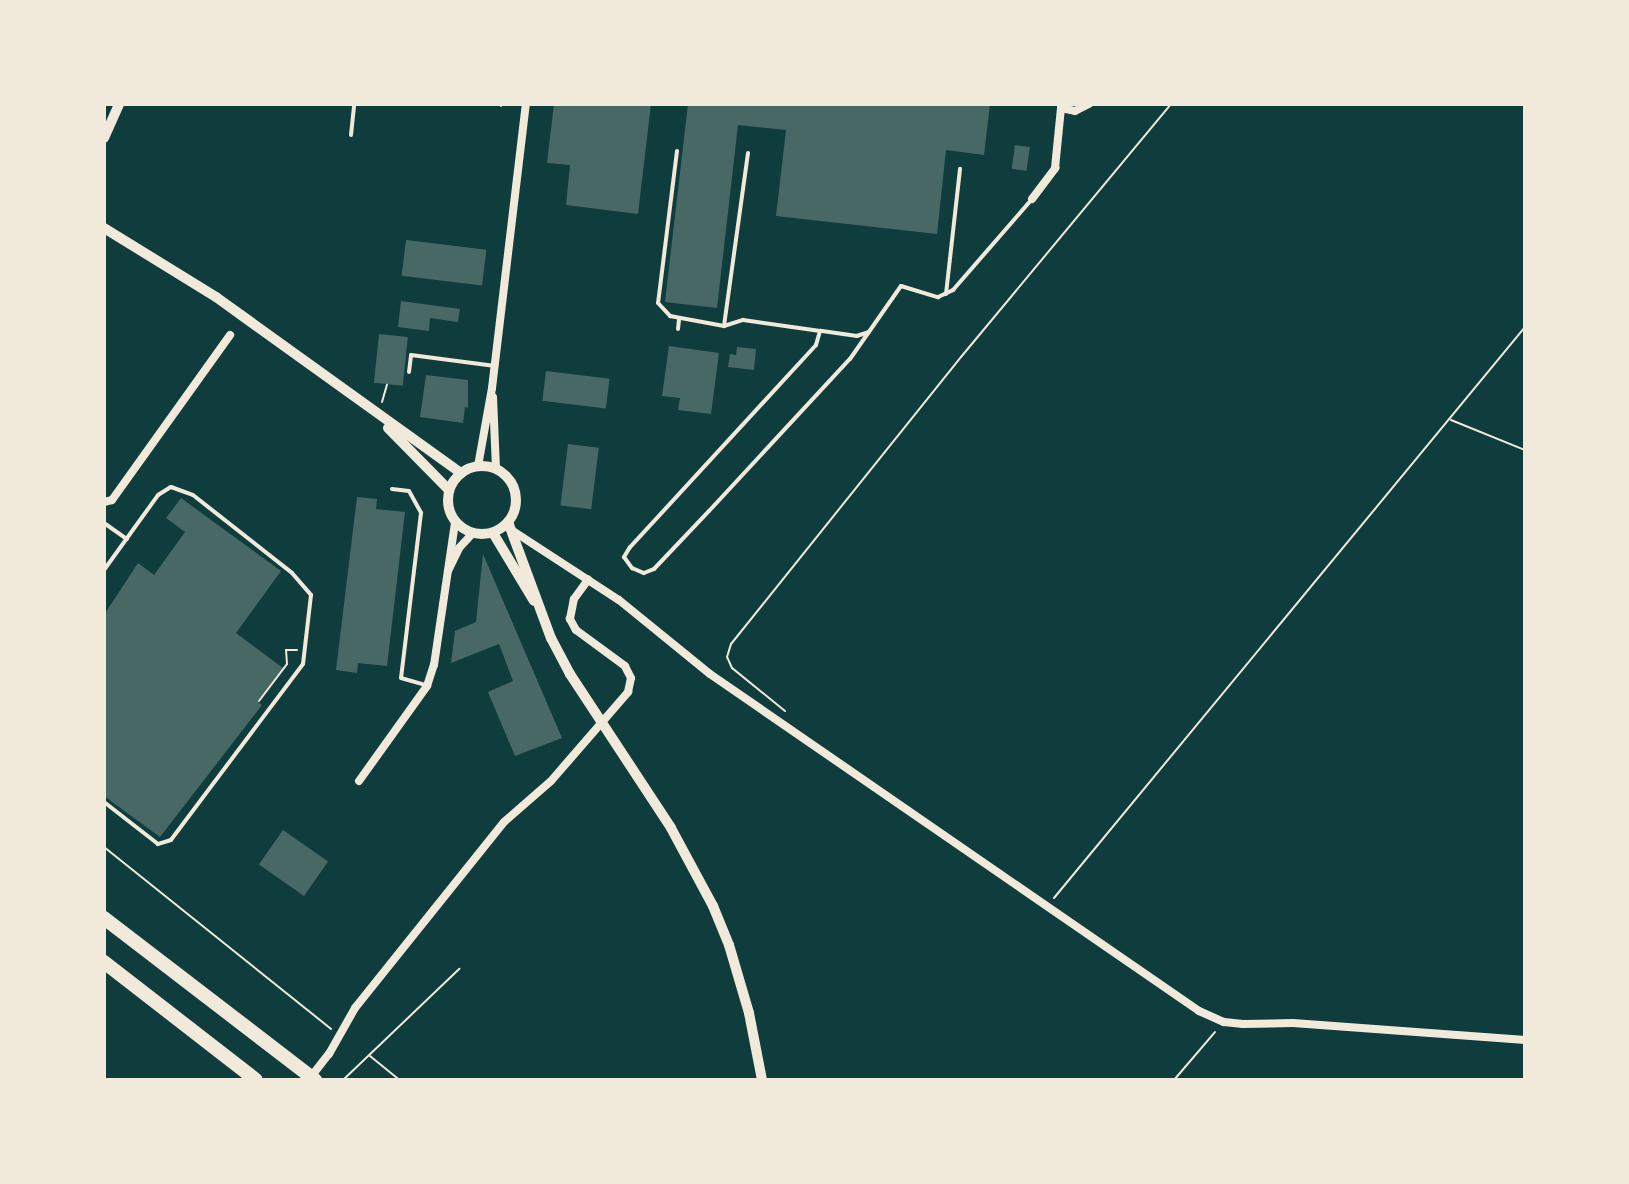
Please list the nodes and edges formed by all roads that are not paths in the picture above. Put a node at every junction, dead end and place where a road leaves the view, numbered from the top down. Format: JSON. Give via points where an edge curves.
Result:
{"nodes":[{"id":1,"x":119,"y":104,"type":"edge"},
{"id":2,"x":354,"y":104,"type":"edge"},
{"id":3,"x":526,"y":104,"type":"edge"},
{"id":4,"x":1089,"y":104,"type":"edge"},
{"id":5,"x":1059,"y":106,"type":"edge"},
{"id":6,"x":351,"y":135,"type":"dead end"},
{"id":7,"x":104,"y":138,"type":"edge"},
{"id":8,"x":677,"y":151,"type":"dead end"},
{"id":9,"x":748,"y":153,"type":"dead end"},
{"id":10,"x":960,"y":169,"type":"dead end"},
{"id":11,"x":1032,"y":199,"type":"joint"},
{"id":12,"x":104,"y":228,"type":"edge"},
{"id":13,"x":946,"y":294,"type":"junction"},
{"id":14,"x":679,"y":319,"type":"junction"},
{"id":15,"x":724,"y":326,"type":"junction"},
{"id":16,"x":678,"y":329,"type":"dead end"},
{"id":17,"x":820,"y":331,"type":"junction"},
{"id":18,"x":869,"y":332,"type":"junction"},
{"id":19,"x":230,"y":335,"type":"dead end"},
{"id":20,"x":495,"y":366,"type":"junction"},
{"id":21,"x":409,"y":372,"type":"dead end"},
{"id":22,"x":492,"y":388,"type":"junction"},
{"id":23,"x":373,"y":413,"type":"junction"},
{"id":24,"x":478,"y":466,"type":"junction"},
{"id":25,"x":496,"y":468,"type":"junction"},
{"id":26,"x":461,"y":473,"type":"junction"},
{"id":27,"x":392,"y":489,"type":"dead end"},
{"id":28,"x":449,"y":490,"type":"junction"},
{"id":29,"x":104,"y":502,"type":"edge"},
{"id":30,"x":455,"y":522,"type":"junction"},
{"id":31,"x":104,"y":523,"type":"edge"},
{"id":32,"x":511,"y":527,"type":"junction"},
{"id":33,"x":473,"y":533,"type":"junction"},
{"id":34,"x":493,"y":533,"type":"junction"},
{"id":35,"x":127,"y":539,"type":"junction"},
{"id":36,"x":104,"y":570,"type":"edge"},
{"id":37,"x":444,"y":579,"type":"junction"},
{"id":38,"x":588,"y":580,"type":"junction"},
{"id":39,"x":540,"y":609,"type":"junction"},
{"id":40,"x":427,"y":686,"type":"junction"},
{"id":41,"x":359,"y":781,"type":"dead end"},
{"id":42,"x":104,"y":802,"type":"edge"},
{"id":43,"x":104,"y":918,"type":"edge"},
{"id":44,"x":104,"y":962,"type":"edge"},
{"id":45,"x":1525,"y":1040,"type":"edge"},
{"id":46,"x":256,"y":1080,"type":"edge"},
{"id":47,"x":308,"y":1080,"type":"edge"},
{"id":48,"x":315,"y":1080,"type":"edge"},
{"id":49,"x":762,"y":1080,"type":"edge"}],
"edges":[{"from":1,"to":7,"type":"street"},
{"from":2,"to":6,"type":"lane"},
{"from":3,"to":20,"type":"street"},
{"from":4,"to":5,"type":"street","via":[[1075,111]]},
{"from":5,"to":11,"type":"street","via":[[1055,168]]},
{"from":8,"to":14,"type":"lane","via":[[658,303],[663,312]]},
{"from":9,"to":15,"type":"lane"},
{"from":10,"to":13,"type":"lane"},
{"from":11,"to":13,"type":"lane"},
{"from":12,"to":23,"type":"street","via":[[216,297]]},
{"from":13,"to":18,"type":"lane","via":[[927,295],[901,286]]},
{"from":14,"to":15,"type":"lane"},
{"from":14,"to":16,"type":"lane"},
{"from":15,"to":17,"type":"lane","via":[[743,320]]},
{"from":17,"to":18,"type":"lane","via":[[857,336]]},
{"from":17,"to":18,"type":"lane","via":[[816,345],[630,547],[624,557],[632,568],[644,573],[654,569],[850,359]]},
{"from":19,"to":29,"type":"street","via":[[112,500]]},
{"from":20,"to":21,"type":"lane","via":[[411,355]]},
{"from":20,"to":22,"type":"street"},
{"from":22,"to":24,"type":"street"},
{"from":22,"to":25,"type":"street"},
{"from":23,"to":26,"type":"street"},
{"from":23,"to":28,"type":"street"},
{"from":24,"to":25,"type":"street"},
{"from":24,"to":26,"type":"street"},
{"from":25,"to":32,"type":"street","via":[[515,492]]},
{"from":26,"to":28,"type":"street"},
{"from":27,"to":40,"type":"lane","via":[[409,491],[421,513],[401,678]]},
{"from":28,"to":30,"type":"street","via":[[448,507]]},
{"from":30,"to":33,"type":"street"},
{"from":30,"to":37,"type":"street"},
{"from":31,"to":35,"type":"lane"},
{"from":32,"to":34,"type":"street"},
{"from":32,"to":38,"type":"street"},
{"from":32,"to":39,"type":"street"},
{"from":33,"to":34,"type":"street"},
{"from":33,"to":37,"type":"street"},
{"from":34,"to":39,"type":"street"},
{"from":35,"to":36,"type":"lane"},
{"from":35,"to":42,"type":"lane","via":[[158,495],[171,487],[184,489],[303,583],[311,595],[299,670],[171,840],[158,844]]},
{"from":37,"to":40,"type":"street"},
{"from":38,"to":45,"type":"street","via":[[710,674],[1199,1011],[1224,1022]]},
{"from":38,"to":47,"type":"street","via":[[574,599],[570,619],[576,630],[625,666],[631,678],[628,692],[551,781],[496,832],[355,1008]]},
{"from":39,"to":49,"type":"street","via":[[588,703],[695,869],[729,945]]},
{"from":40,"to":41,"type":"street"},
{"from":43,"to":48,"type":"highway"},
{"from":44,"to":46,"type":"highway"}]}
